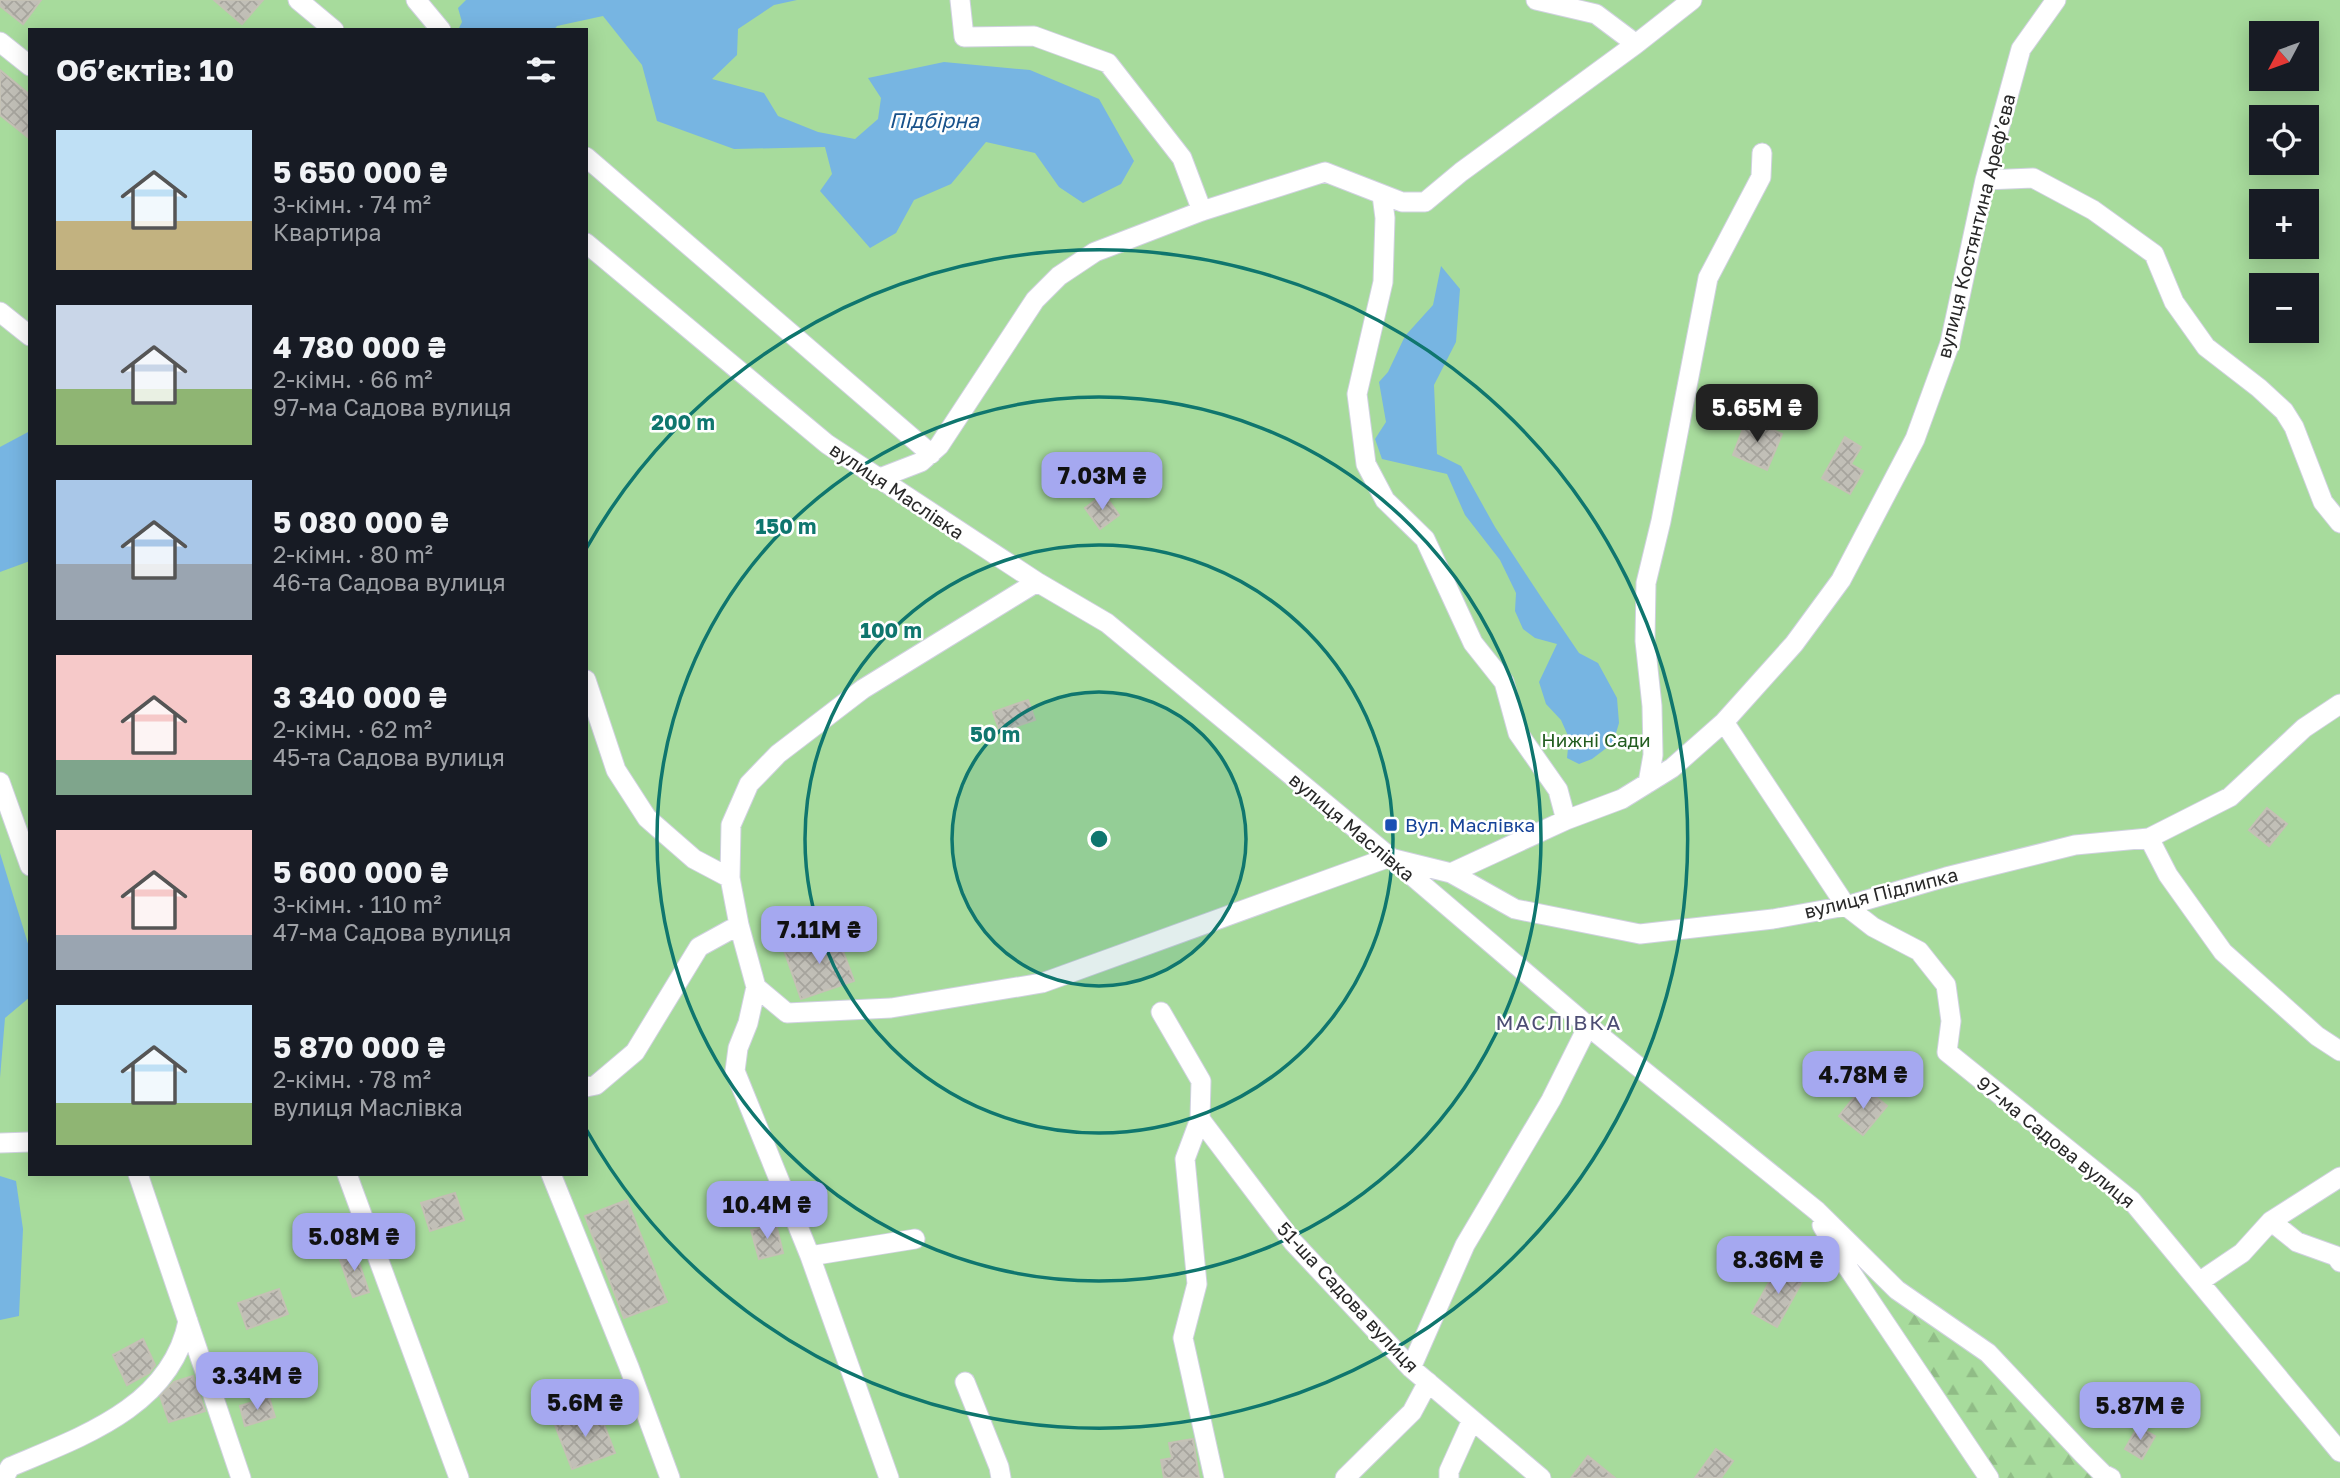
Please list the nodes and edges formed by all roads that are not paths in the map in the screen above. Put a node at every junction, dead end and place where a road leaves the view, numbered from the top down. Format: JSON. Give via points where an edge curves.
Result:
{"nodes":[{"id":1,"x":298,"y":0,"type":"edge"},
{"id":2,"x":416,"y":0,"type":"edge"},
{"id":3,"x":960,"y":0,"type":"edge"},
{"id":4,"x":1536,"y":0,"type":"edge"},
{"id":5,"x":1692,"y":0,"type":"edge"},
{"id":6,"x":2056,"y":0,"type":"edge"},
{"id":7,"x":332,"y":28,"type":"edge"},
{"id":8,"x":439,"y":28,"type":"edge"},
{"id":9,"x":0,"y":42,"type":"edge"},
{"id":10,"x":1636,"y":44,"type":"junction"},
{"id":11,"x":28,"y":64,"type":"edge"},
{"id":12,"x":1762,"y":153,"type":"dead end"},
{"id":13,"x":588,"y":159,"type":"edge"},
{"id":14,"x":1984,"y":180,"type":"junction"},
{"id":15,"x":1382,"y":195,"type":"junction"},
{"id":16,"x":1202,"y":211,"type":"junction"},
{"id":17,"x":588,"y":245,"type":"edge"},
{"id":18,"x":0,"y":312,"type":"edge"},
{"id":19,"x":28,"y":334,"type":"edge"},
{"id":20,"x":931,"y":454,"type":"junction"},
{"id":21,"x":877,"y":479,"type":"junction"},
{"id":22,"x":2340,"y":523,"type":"edge"},
{"id":23,"x":1037,"y":582,"type":"junction"},
{"id":24,"x":588,"y":686,"type":"edge"},
{"id":25,"x":2340,"y":704,"type":"edge"},
{"id":26,"x":1724,"y":722,"type":"junction"},
{"id":27,"x":0,"y":782,"type":"edge"},
{"id":28,"x":1647,"y":783,"type":"junction"},
{"id":29,"x":1566,"y":820,"type":"junction"},
{"id":30,"x":2149,"y":838,"type":"junction"},
{"id":31,"x":1390,"y":857,"type":"junction"},
{"id":32,"x":28,"y":860,"type":"edge"},
{"id":33,"x":1451,"y":873,"type":"junction"},
{"id":34,"x":730,"y":878,"type":"junction"},
{"id":35,"x":1846,"y":906,"type":"junction"},
{"id":36,"x":738,"y":925,"type":"junction"},
{"id":37,"x":757,"y":987,"type":"junction"},
{"id":38,"x":1161,"y":1012,"type":"dead end"},
{"id":39,"x":1588,"y":1026,"type":"junction"},
{"id":40,"x":2340,"y":1051,"type":"edge"},
{"id":41,"x":588,"y":1087,"type":"edge"},
{"id":42,"x":1200,"y":1119,"type":"junction"},
{"id":43,"x":28,"y":1142,"type":"edge"},
{"id":44,"x":0,"y":1143,"type":"edge"},
{"id":45,"x":139,"y":1176,"type":"edge"},
{"id":46,"x":349,"y":1176,"type":"edge"},
{"id":47,"x":552,"y":1176,"type":"edge"},
{"id":48,"x":2340,"y":1177,"type":"edge"},
{"id":49,"x":1817,"y":1211,"type":"junction"},
{"id":50,"x":2271,"y":1221,"type":"junction"},
{"id":51,"x":915,"y":1239,"type":"dead end"},
{"id":52,"x":810,"y":1255,"type":"junction"},
{"id":53,"x":2340,"y":1262,"type":"edge"},
{"id":54,"x":2199,"y":1282,"type":"junction"},
{"id":55,"x":1918,"y":1304,"type":"junction"},
{"id":56,"x":188,"y":1321,"type":"junction"},
{"id":57,"x":1897,"y":1341,"type":"junction"},
{"id":58,"x":1411,"y":1368,"type":"junction"},
{"id":59,"x":965,"y":1382,"type":"dead end"},
{"id":60,"x":1428,"y":1382,"type":"junction"},
{"id":61,"x":1472,"y":1420,"type":"junction"},
{"id":62,"x":2340,"y":1452,"type":"edge"},
{"id":63,"x":2105,"y":1477,"type":"edge"},
{"id":64,"x":4,"y":1478,"type":"edge"},
{"id":65,"x":242,"y":1478,"type":"edge"},
{"id":66,"x":459,"y":1478,"type":"edge"},
{"id":67,"x":670,"y":1478,"type":"edge"},
{"id":68,"x":890,"y":1478,"type":"edge"},
{"id":69,"x":1001,"y":1478,"type":"edge"},
{"id":70,"x":1214,"y":1478,"type":"edge"},
{"id":71,"x":1345,"y":1478,"type":"edge"},
{"id":72,"x":1449,"y":1478,"type":"edge"},
{"id":73,"x":1541,"y":1478,"type":"edge"},
{"id":74,"x":1989,"y":1478,"type":"edge"}],
"edges":[{"from":1,"to":7,"type":"street"},
{"from":2,"to":8,"type":"street"},
{"from":3,"to":16,"type":"street","via":[[964,37],[1034,36],[1108,63],[1182,158]]},
{"from":4,"to":10,"type":"street","via":[[1595,14]]},
{"from":5,"to":10,"type":"street"},
{"from":6,"to":14,"type":"street","name":"вулиця Костянтина Арефʼєва","via":[[2021,49]]},
{"from":9,"to":11,"type":"street"},
{"from":10,"to":15,"type":"street","via":[[1425,202],[1402,202]]},
{"from":12,"to":28,"type":"street","via":[[1761,177],[1709,278],[1646,583],[1644,641],[1653,755]]},
{"from":13,"to":20,"type":"street"},
{"from":14,"to":22,"type":"street","via":[[2033,178],[2093,210],[2154,254],[2174,302],[2206,347],[2284,411],[2323,502]]},
{"from":14,"to":26,"type":"street","name":"вулиця Костянтина Арефʼєва","via":[[1950,343],[1914,439],[1840,580],[1794,644]]},
{"from":15,"to":16,"type":"street","via":[[1325,172]]},
{"from":15,"to":29,"type":"street","via":[[1383,282],[1357,394],[1366,464],[1385,500],[1425,539],[1473,643],[1504,682],[1518,733],[1558,790]]},
{"from":16,"to":20,"type":"street","via":[[1095,252],[1059,276],[1035,300]]},
{"from":17,"to":21,"type":"street","name":"вулиця Маслівка","via":[[797,420]]},
{"from":18,"to":19,"type":"street"},
{"from":20,"to":21,"type":"street"},
{"from":21,"to":23,"type":"street","name":"вулиця Маслівка"},
{"from":23,"to":31,"type":"street","name":"вулиця Маслівка","via":[[1107,623]]},
{"from":23,"to":34,"type":"street","via":[[863,690],[778,754],[749,784],[730,825]]},
{"from":24,"to":34,"type":"street","via":[[616,770],[647,818],[694,859]]},
{"from":25,"to":30,"type":"street","name":"вулиця Підлипка","via":[[2304,728],[2230,797]]},
{"from":26,"to":28,"type":"street","name":"вулиця Костянтина Арефʼєва","via":[[1672,768]]},
{"from":26,"to":35,"type":"street"},
{"from":27,"to":32,"type":"street"},
{"from":28,"to":29,"type":"street","name":"вулиця Костянтина Арефʼєва","via":[[1622,799]]},
{"from":29,"to":33,"type":"street","name":"вулиця Костянтина Арефʼєва"},
{"from":30,"to":35,"type":"street","name":"вулиця Підлипка","via":[[2076,845]]},
{"from":30,"to":40,"type":"street","via":[[2168,875],[2223,952]]},
{"from":31,"to":33,"type":"street","name":"вулиця Підлипка"},
{"from":31,"to":37,"type":"street","via":[[1042,984],[891,1008],[788,1013]]},
{"from":31,"to":39,"type":"street","name":"вулиця Маслівка"},
{"from":33,"to":35,"type":"street","name":"вулиця Підлипка","via":[[1515,909],[1640,934]]},
{"from":34,"to":36,"type":"street"},
{"from":35,"to":54,"type":"street","name":"97-ма Садова вулиця","via":[[1873,927],[1919,951],[1946,985],[1951,1021],[1947,1052],[2132,1201]]},
{"from":36,"to":37,"type":"street"},
{"from":36,"to":41,"type":"street","via":[[699,947],[635,1052]]},
{"from":37,"to":52,"type":"street","via":[[735,1071]]},
{"from":38,"to":42,"type":"street","via":[[1201,1081]]},
{"from":39,"to":49,"type":"street","name":"вулиця Маслівка"},
{"from":39,"to":58,"type":"street","via":[[1551,1100],[1465,1245]]},
{"from":42,"to":58,"type":"street","name":"51-ша Садова вулиця","via":[[1293,1242]]},
{"from":42,"to":70,"type":"street","via":[[1185,1159],[1197,1284],[1183,1338]]},
{"from":43,"to":44,"type":"street"},
{"from":45,"to":56,"type":"street"},
{"from":46,"to":66,"type":"street"},
{"from":47,"to":67,"type":"street"},
{"from":48,"to":50,"type":"street"},
{"from":49,"to":55,"type":"street","name":"вулиця Маслівка","via":[[1897,1290]]},
{"from":49,"to":57,"type":"street","via":[[1836,1250]]},
{"from":50,"to":53,"type":"street","via":[[2297,1242],[2336,1256]]},
{"from":50,"to":54,"type":"street","via":[[2242,1253]]},
{"from":51,"to":52,"type":"street"},
{"from":52,"to":68,"type":"street"},
{"from":54,"to":62,"type":"street","name":"97-ма Садова вулиця"},
{"from":55,"to":57,"type":"street","via":[[1899,1314],[1894,1329]]},
{"from":55,"to":63,"type":"street","name":"вулиця Маслівка","via":[[1988,1353]]},
{"from":56,"to":64,"type":"street","via":[[168,1370],[147,1395],[112,1421],[10,1467]]},
{"from":56,"to":65,"type":"street"},
{"from":57,"to":74,"type":"street"},
{"from":58,"to":60,"type":"street","name":"51-ша Садова вулиця"},
{"from":59,"to":69,"type":"street"},
{"from":60,"to":61,"type":"street","name":"51-ша Садова вулиця"},
{"from":60,"to":71,"type":"street","via":[[1412,1412]]},
{"from":61,"to":72,"type":"street"},
{"from":61,"to":73,"type":"street","name":"51-ша Садова вулиця"}]}
